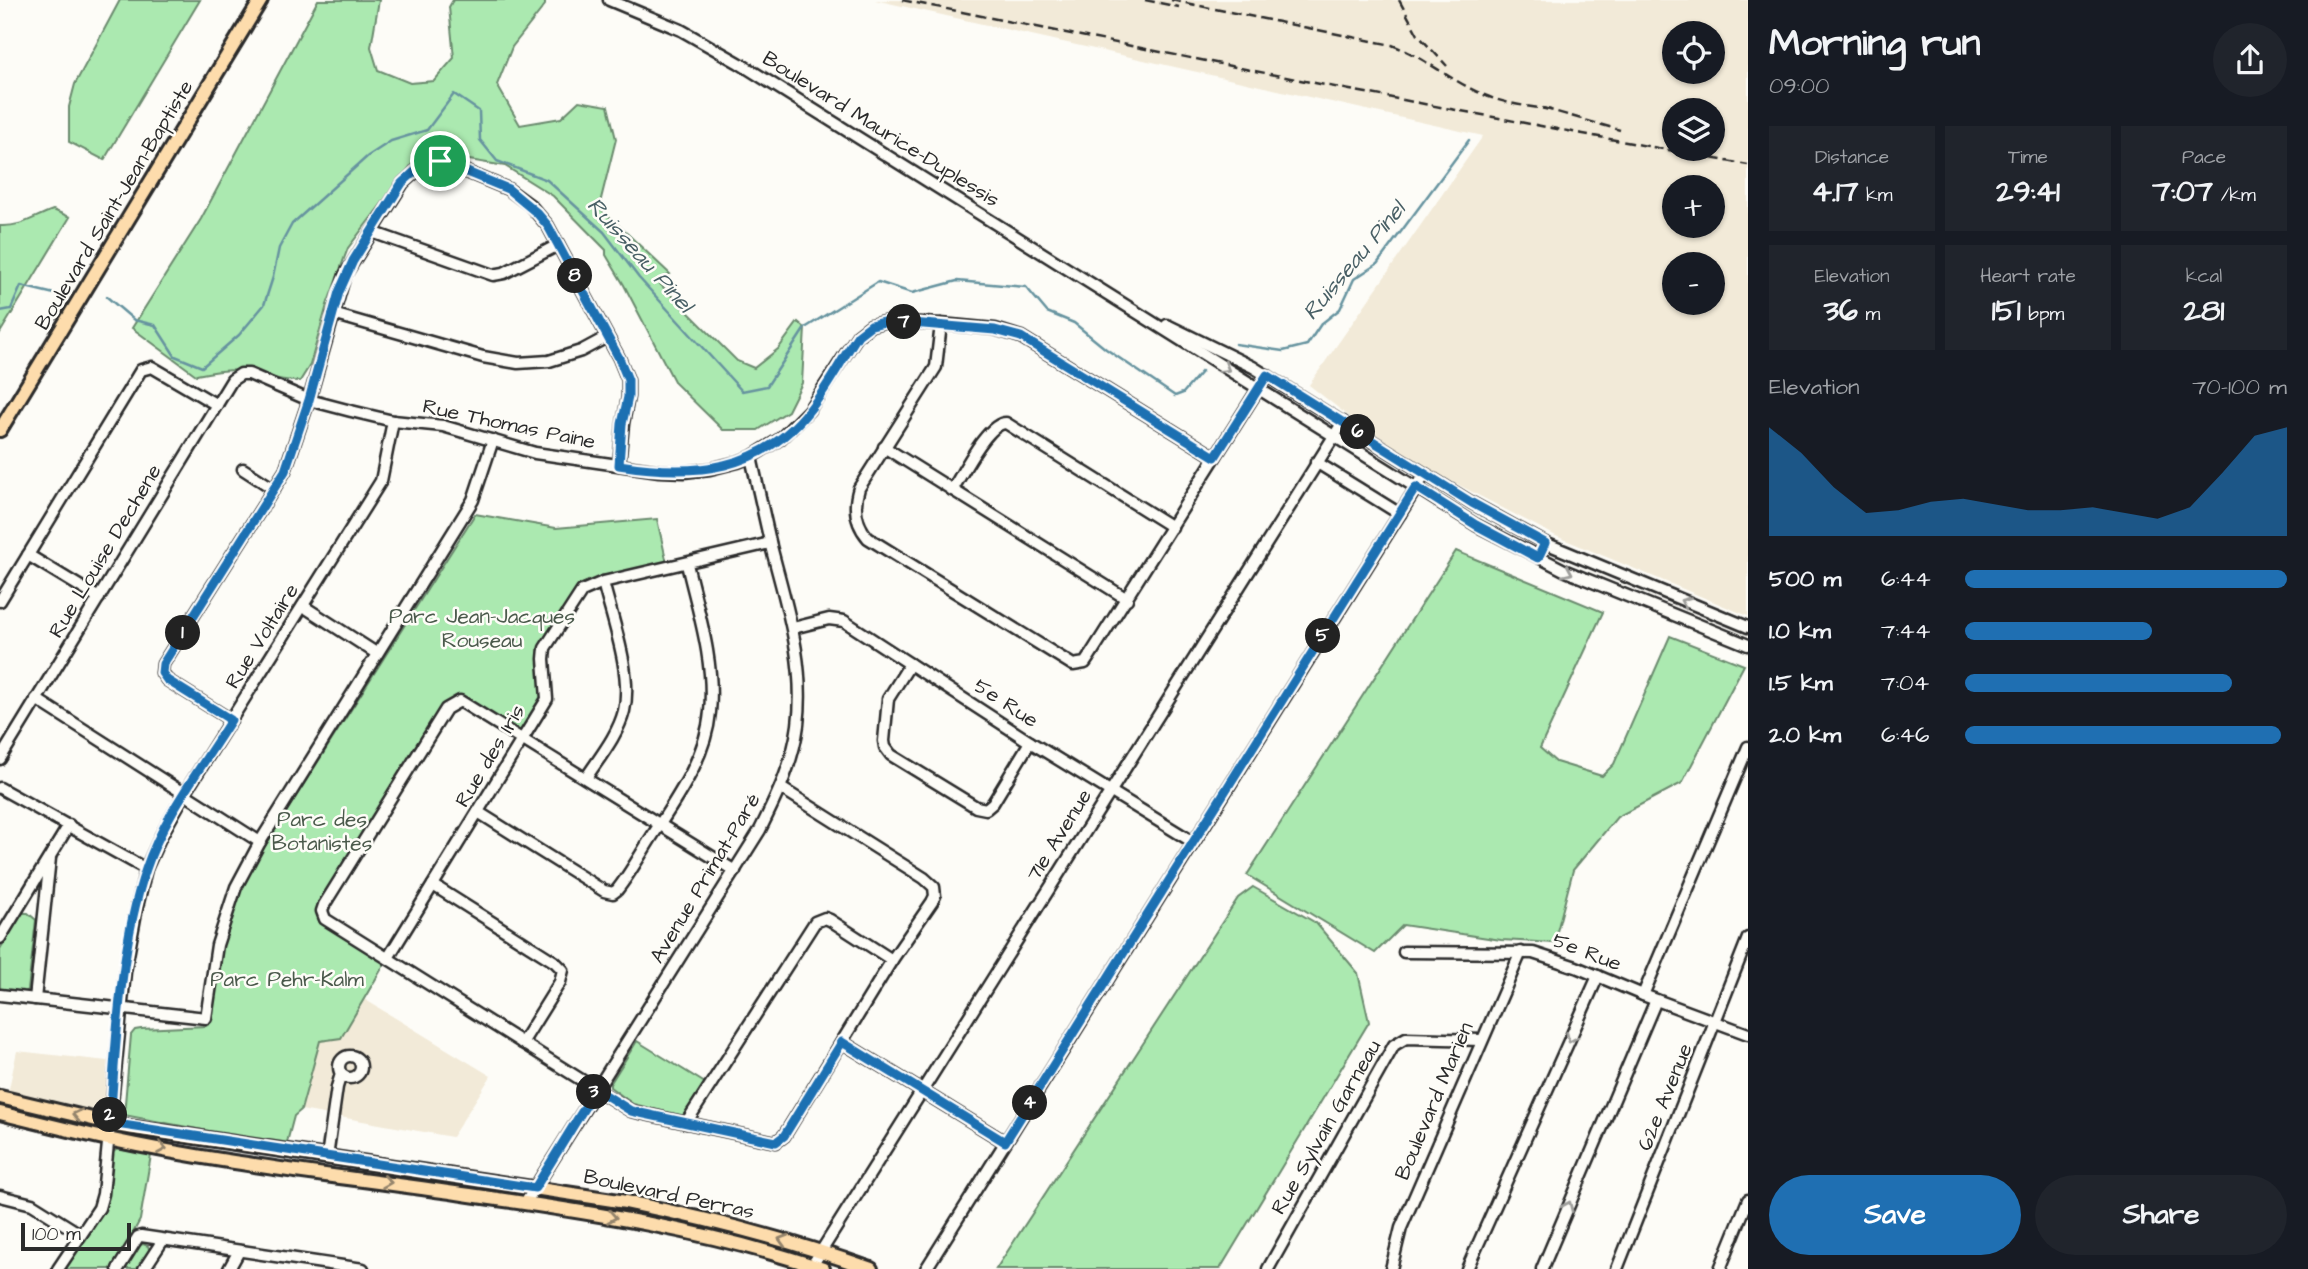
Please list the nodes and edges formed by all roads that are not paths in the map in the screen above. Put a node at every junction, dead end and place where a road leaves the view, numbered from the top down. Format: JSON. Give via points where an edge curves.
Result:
{"nodes":[{"id":1,"x":261,"y":0,"type":"edge"},
{"id":2,"x":609,"y":0,"type":"edge"},
{"id":3,"x":372,"y":232,"type":"junction"},
{"id":4,"x":558,"y":245,"type":"junction"},
{"id":5,"x":1126,"y":306,"type":"junction"},
{"id":6,"x":333,"y":314,"type":"junction"},
{"id":7,"x":942,"y":324,"type":"junction"},
{"id":8,"x":607,"y":337,"type":"junction"},
{"id":9,"x":249,"y":374,"type":"joint"},
{"id":10,"x":1267,"y":375,"type":"junction"},
{"id":11,"x":1258,"y":390,"type":"junction"},
{"id":12,"x":309,"y":400,"type":"junction"},
{"id":13,"x":217,"y":405,"type":"junction"},
{"id":14,"x":393,"y":421,"type":"junction"},
{"id":15,"x":1343,"y":422,"type":"junction"},
{"id":16,"x":0,"y":429,"type":"edge"},
{"id":17,"x":1334,"y":436,"type":"junction"},
{"id":18,"x":493,"y":440,"type":"junction"},
{"id":19,"x":884,"y":447,"type":"junction"},
{"id":20,"x":751,"y":457,"type":"junction"},
{"id":21,"x":1215,"y":457,"type":"junction"},
{"id":22,"x":1317,"y":462,"type":"junction"},
{"id":23,"x":619,"y":465,"type":"junction"},
{"id":24,"x":243,"y":469,"type":"dead end"},
{"id":25,"x":1425,"y":474,"type":"junction"},
{"id":26,"x":1416,"y":487,"type":"junction"},
{"id":27,"x":274,"y":489,"type":"junction"},
{"id":28,"x":952,"y":490,"type":"junction"},
{"id":29,"x":1399,"y":514,"type":"junction"},
{"id":30,"x":1171,"y":527,"type":"junction"},
{"id":31,"x":770,"y":543,"type":"junction"},
{"id":32,"x":1545,"y":543,"type":"junction"},
{"id":33,"x":28,"y":555,"type":"junction"},
{"id":34,"x":1538,"y":558,"type":"junction"},
{"id":35,"x":687,"y":564,"type":"junction"},
{"id":36,"x":603,"y":582,"type":"junction"},
{"id":37,"x":99,"y":598,"type":"junction"},
{"id":38,"x":1127,"y":599,"type":"junction"},
{"id":39,"x":0,"y":601,"type":"edge"},
{"id":40,"x":303,"y":606,"type":"junction"},
{"id":41,"x":1748,"y":627,"type":"edge"},
{"id":42,"x":793,"y":628,"type":"junction"},
{"id":43,"x":1748,"y":645,"type":"edge"},
{"id":44,"x":376,"y":653,"type":"junction"},
{"id":45,"x":910,"y":664,"type":"junction"},
{"id":46,"x":36,"y":699,"type":"junction"},
{"id":47,"x":231,"y":720,"type":"junction"},
{"id":48,"x":524,"y":739,"type":"junction"},
{"id":49,"x":1030,"y":742,"type":"junction"},
{"id":50,"x":1748,"y":747,"type":"edge"},
{"id":51,"x":0,"y":759,"type":"edge"},
{"id":52,"x":586,"y":778,"type":"junction"},
{"id":53,"x":0,"y":788,"type":"edge"},
{"id":54,"x":781,"y":788,"type":"junction"},
{"id":55,"x":1110,"y":790,"type":"junction"},
{"id":56,"x":185,"y":793,"type":"junction"},
{"id":57,"x":478,"y":812,"type":"junction"},
{"id":58,"x":69,"y":825,"type":"junction"},
{"id":59,"x":660,"y":825,"type":"junction"},
{"id":60,"x":260,"y":842,"type":"junction"},
{"id":61,"x":1193,"y":842,"type":"junction"},
{"id":62,"x":50,"y":858,"type":"junction"},
{"id":63,"x":146,"y":869,"type":"junction"},
{"id":64,"x":735,"y":871,"type":"junction"},
{"id":65,"x":433,"y":885,"type":"junction"},
{"id":66,"x":0,"y":938,"type":"edge"},
{"id":67,"x":1748,"y":938,"type":"edge"},
{"id":68,"x":1404,"y":951,"type":"dead end"},
{"id":69,"x":1521,"y":952,"type":"junction"},
{"id":70,"x":387,"y":958,"type":"junction"},
{"id":71,"x":892,"y":960,"type":"junction"},
{"id":72,"x":1598,"y":976,"type":"junction"},
{"id":73,"x":0,"y":995,"type":"edge"},
{"id":74,"x":1643,"y":995,"type":"junction"},
{"id":75,"x":35,"y":999,"type":"junction"},
{"id":76,"x":1656,"y":1000,"type":"junction"},
{"id":77,"x":121,"y":1010,"type":"junction"},
{"id":78,"x":1715,"y":1022,"type":"junction"},
{"id":79,"x":1748,"y":1034,"type":"edge"},
{"id":80,"x":1481,"y":1040,"type":"junction"},
{"id":81,"x":842,"y":1042,"type":"junction"},
{"id":82,"x":522,"y":1043,"type":"junction"},
{"id":83,"x":341,"y":1074,"type":"dead end"},
{"id":84,"x":596,"y":1089,"type":"junction"},
{"id":85,"x":922,"y":1091,"type":"junction"},
{"id":86,"x":0,"y":1097,"type":"edge"},
{"id":87,"x":0,"y":1113,"type":"edge"},
{"id":88,"x":110,"y":1123,"type":"junction"},
{"id":89,"x":686,"y":1123,"type":"junction"},
{"id":90,"x":108,"y":1139,"type":"junction"},
{"id":91,"x":1005,"y":1142,"type":"junction"},
{"id":92,"x":327,"y":1157,"type":"junction"},
{"id":93,"x":535,"y":1188,"type":"junction"},
{"id":94,"x":0,"y":1196,"type":"edge"},
{"id":95,"x":1748,"y":1199,"type":"edge"},
{"id":96,"x":526,"y":1202,"type":"junction"},
{"id":97,"x":80,"y":1234,"type":"junction"},
{"id":98,"x":163,"y":1240,"type":"junction"},
{"id":99,"x":239,"y":1251,"type":"junction"},
{"id":100,"x":822,"y":1251,"type":"junction"},
{"id":101,"x":815,"y":1268,"type":"edge"},
{"id":102,"x":58,"y":1269,"type":"edge"},
{"id":103,"x":118,"y":1269,"type":"edge"},
{"id":104,"x":144,"y":1269,"type":"edge"},
{"id":105,"x":229,"y":1269,"type":"edge"},
{"id":106,"x":363,"y":1269,"type":"edge"},
{"id":107,"x":871,"y":1269,"type":"edge"},
{"id":108,"x":926,"y":1269,"type":"edge"},
{"id":109,"x":1268,"y":1269,"type":"edge"},
{"id":110,"x":1391,"y":1269,"type":"edge"},
{"id":111,"x":1467,"y":1269,"type":"edge"},
{"id":112,"x":1542,"y":1269,"type":"edge"},
{"id":113,"x":1618,"y":1269,"type":"edge"},
{"id":114,"x":1720,"y":1269,"type":"edge"}],
"edges":[{"from":1,"to":16,"type":"main road","name":"Boulevard Saint-Jean-Baptiste"},
{"from":2,"to":5,"type":"street","name":"Boulevard Maurice-Duplessis","via":[[716,49]]},
{"from":3,"to":4,"type":"street","via":[[493,275]]},
{"from":3,"to":4,"type":"street","via":[[402,183],[431,162],[449,164],[508,189],[537,213]]},
{"from":3,"to":6,"type":"street","via":[[345,275]]},
{"from":4,"to":8,"type":"street"},
{"from":5,"to":10,"type":"street","name":"Boulevard Maurice-Duplessis"},
{"from":5,"to":11,"type":"street","name":"Boulevard Maurice-Duplessis","one_way":true},
{"from":6,"to":8,"type":"street","via":[[518,363],[549,361]]},
{"from":6,"to":12,"type":"street"},
{"from":7,"to":19,"type":"street","via":[[936,367]]},
{"from":7,"to":20,"type":"street","name":"Rue Thomas Paine","via":[[888,321],[867,327],[809,411],[780,439]]},
{"from":7,"to":21,"type":"street","name":"Rue Thomas Paine","via":[[1021,337]]},
{"from":8,"to":23,"type":"street","via":[[628,380]]},
{"from":9,"to":12,"type":"street","name":"Rue Thomas Paine"},
{"from":9,"to":13,"type":"street","name":"Rue Louise Dechene","via":[[236,376]]},
{"from":10,"to":11,"type":"street"},
{"from":10,"to":15,"type":"street","name":"Boulevard Maurice-Duplessis"},
{"from":11,"to":17,"type":"street","name":"Boulevard Maurice-Duplessis"},
{"from":11,"to":21,"type":"street"},
{"from":12,"to":14,"type":"street","name":"Rue Thomas Paine"},
{"from":12,"to":27,"type":"street","via":[[285,471]]},
{"from":13,"to":33,"type":"street","via":[[152,367],[141,370]]},
{"from":13,"to":37,"type":"street","name":"Rue Louise Dechene"},
{"from":14,"to":18,"type":"street","name":"Rue Thomas Paine","via":[[443,426]]},
{"from":14,"to":40,"type":"street","name":"Rue Voltaire","via":[[381,481]]},
{"from":15,"to":17,"type":"street","name":"71e Avenue"},
{"from":15,"to":25,"type":"street","name":"Boulevard Maurice-Duplessis"},
{"from":17,"to":22,"type":"street","name":"71e Avenue"},
{"from":17,"to":26,"type":"street","name":"Boulevard Maurice-Duplessis"},
{"from":18,"to":23,"type":"street","name":"Rue Thomas Paine","via":[[535,453]]},
{"from":18,"to":44,"type":"street","via":[[473,500]]},
{"from":19,"to":28,"type":"street"},
{"from":19,"to":38,"type":"street","via":[[859,488],[856,515],[868,538],[1066,663],[1079,665],[1089,657]]},
{"from":20,"to":23,"type":"street","name":"Rue Thomas Paine","via":[[697,471]]},
{"from":20,"to":31,"type":"street","name":"Avenue Primat-Paré"},
{"from":21,"to":30,"type":"street"},
{"from":22,"to":29,"type":"street"},
{"from":22,"to":55,"type":"street","name":"71e Avenue"},
{"from":24,"to":27,"type":"street"},
{"from":25,"to":26,"type":"street"},
{"from":25,"to":32,"type":"street","name":"Boulevard Maurice-Duplessis"},
{"from":26,"to":29,"type":"street"},
{"from":26,"to":34,"type":"street","name":"Boulevard Maurice-Duplessis"},
{"from":27,"to":47,"type":"street","via":[[162,669],[167,680]]},
{"from":28,"to":30,"type":"street","via":[[990,430],[1006,423]]},
{"from":28,"to":38,"type":"street"},
{"from":29,"to":61,"type":"street"},
{"from":30,"to":38,"type":"street"},
{"from":31,"to":35,"type":"street","name":"Rue des Iris"},
{"from":31,"to":42,"type":"street","name":"Avenue Primat-Paré"},
{"from":32,"to":34,"type":"street"},
{"from":41,"to":32,"type":"street","name":"Boulevard Maurice-Duplessis","one_way":true},
{"from":33,"to":37,"type":"street"},
{"from":33,"to":39,"type":"street"},
{"from":34,"to":43,"type":"street","name":"Boulevard Maurice-Duplessis","one_way":true},
{"from":35,"to":36,"type":"street","name":"Rue des Iris"},
{"from":35,"to":59,"type":"street","via":[[708,658],[710,713],[702,748]]},
{"from":36,"to":48,"type":"street","name":"Rue des Iris","via":[[582,591],[545,648],[547,699]]},
{"from":36,"to":52,"type":"street","via":[[626,695],[618,726]]},
{"from":37,"to":46,"type":"street","name":"Rue Louise Dechene"},
{"from":40,"to":44,"type":"street"},
{"from":40,"to":47,"type":"street","name":"Rue Voltaire"},
{"from":42,"to":45,"type":"street","name":"5e Rue","via":[[839,620]]},
{"from":42,"to":54,"type":"street","name":"Avenue Primat-Paré","via":[[799,709]]},
{"from":44,"to":60,"type":"street"},
{"from":45,"to":49,"type":"street","name":"5e Rue"},
{"from":45,"to":49,"type":"street","via":[[888,699],[884,741],[891,755],[986,810]]},
{"from":46,"to":51,"type":"street","name":"Rue Louise Dechene"},
{"from":46,"to":56,"type":"street"},
{"from":47,"to":56,"type":"street","name":"Rue Voltaire"},
{"from":48,"to":52,"type":"street"},
{"from":48,"to":57,"type":"street","name":"Rue des Iris"},
{"from":48,"to":70,"type":"street","via":[[460,701],[446,709],[322,911],[326,919]]},
{"from":49,"to":55,"type":"street","name":"5e Rue"},
{"from":50,"to":74,"type":"street"},
{"from":52,"to":59,"type":"street"},
{"from":53,"to":58,"type":"street"},
{"from":54,"to":64,"type":"street","name":"Avenue Primat-Paré"},
{"from":54,"to":71,"type":"street","via":[[933,884],[932,902]]},
{"from":55,"to":61,"type":"street","name":"5e Rue"},
{"from":55,"to":85,"type":"street","name":"71e Avenue"},
{"from":56,"to":60,"type":"street"},
{"from":56,"to":63,"type":"street","name":"Rue Voltaire"},
{"from":57,"to":59,"type":"street","via":[[608,893],[617,890]]},
{"from":57,"to":65,"type":"street","name":"Rue des Iris"},
{"from":58,"to":62,"type":"street"},
{"from":58,"to":63,"type":"street"},
{"from":59,"to":64,"type":"street"},
{"from":60,"to":77,"type":"street","via":[[236,887],[217,945],[206,1018]]},
{"from":61,"to":91,"type":"street"},
{"from":62,"to":66,"type":"street"},
{"from":62,"to":75,"type":"street"},
{"from":63,"to":77,"type":"street","name":"Rue Voltaire","via":[[130,939]]},
{"from":64,"to":84,"type":"street","name":"Avenue Primat-Paré"},
{"from":65,"to":70,"type":"street","name":"Rue des Iris"},
{"from":65,"to":82,"type":"street","via":[[563,970]]},
{"from":67,"to":78,"type":"street","name":"62e Avenue"},
{"from":68,"to":69,"type":"street","name":"5e Rue"},
{"from":69,"to":72,"type":"street","name":"5e Rue"},
{"from":69,"to":80,"type":"street","name":"Boulevard Marien"},
{"from":70,"to":82,"type":"street"},
{"from":71,"to":81,"type":"street"},
{"from":71,"to":89,"type":"street","via":[[830,920],[815,922]]},
{"from":72,"to":74,"type":"street","name":"5e Rue"},
{"from":72,"to":111,"type":"street","one_way":true},
{"from":73,"to":75,"type":"street"},
{"from":74,"to":76,"type":"street","name":"5e Rue"},
{"from":75,"to":77,"type":"street"},
{"from":76,"to":78,"type":"street","name":"5e Rue"},
{"from":112,"to":76,"type":"street","one_way":true},
{"from":77,"to":88,"type":"street","name":"Rue Voltaire"},
{"from":78,"to":79,"type":"street","name":"5e Rue"},
{"from":78,"to":113,"type":"street","name":"62e Avenue"},
{"from":80,"to":109,"type":"street","name":"Rue Sylvain Garneau","via":[[1406,1038],[1394,1045]]},
{"from":80,"to":110,"type":"street","name":"Boulevard Marien","via":[[1401,1228]]},
{"from":81,"to":85,"type":"street"},
{"from":81,"to":89,"type":"street","via":[[781,1140],[772,1142]]},
{"from":82,"to":84,"type":"street"},
{"from":83,"to":92,"type":"street"},
{"from":84,"to":89,"type":"street","via":[[631,1111]]},
{"from":84,"to":93,"type":"street","name":"Avenue Primat-Paré"},
{"from":85,"to":91,"type":"street"},
{"from":85,"to":100,"type":"street","name":"71e Avenue"},
{"from":88,"to":86,"type":"main road","name":"Boulevard Perras","one_way":true},
{"from":87,"to":90,"type":"main road","name":"Boulevard Perras"},
{"from":88,"to":90,"type":"street","name":"Rue Voltaire"},
{"from":88,"to":92,"type":"main road","name":"Boulevard Perras"},
{"from":90,"to":96,"type":"main road","name":"Boulevard Perras","one_way":true},
{"from":90,"to":97,"type":"street","name":"Rue Voltaire","via":[[101,1201]]},
{"from":91,"to":108,"type":"street"},
{"from":92,"to":93,"type":"main road","name":"Boulevard Perras"},
{"from":93,"to":96,"type":"street","name":"Avenue Primat-Paré"},
{"from":100,"to":93,"type":"main road","name":"Boulevard Perras","one_way":true,"via":[[688,1215]]},
{"from":94,"to":97,"type":"street","via":[[32,1204]]},
{"from":95,"to":114,"type":"street"},
{"from":96,"to":101,"type":"main road","name":"Boulevard Perras","one_way":true,"via":[[698,1234]]},
{"from":97,"to":102,"type":"street","name":"Rue Voltaire"},
{"from":98,"to":99,"type":"street"},
{"from":98,"to":103,"type":"street","via":[[138,1237]]},
{"from":98,"to":104,"type":"street"},
{"from":99,"to":105,"type":"street"},
{"from":99,"to":106,"type":"street"},
{"from":100,"to":101,"type":"street","name":"71e Avenue"},
{"from":100,"to":107,"type":"main road","name":"Boulevard Perras"}]}
